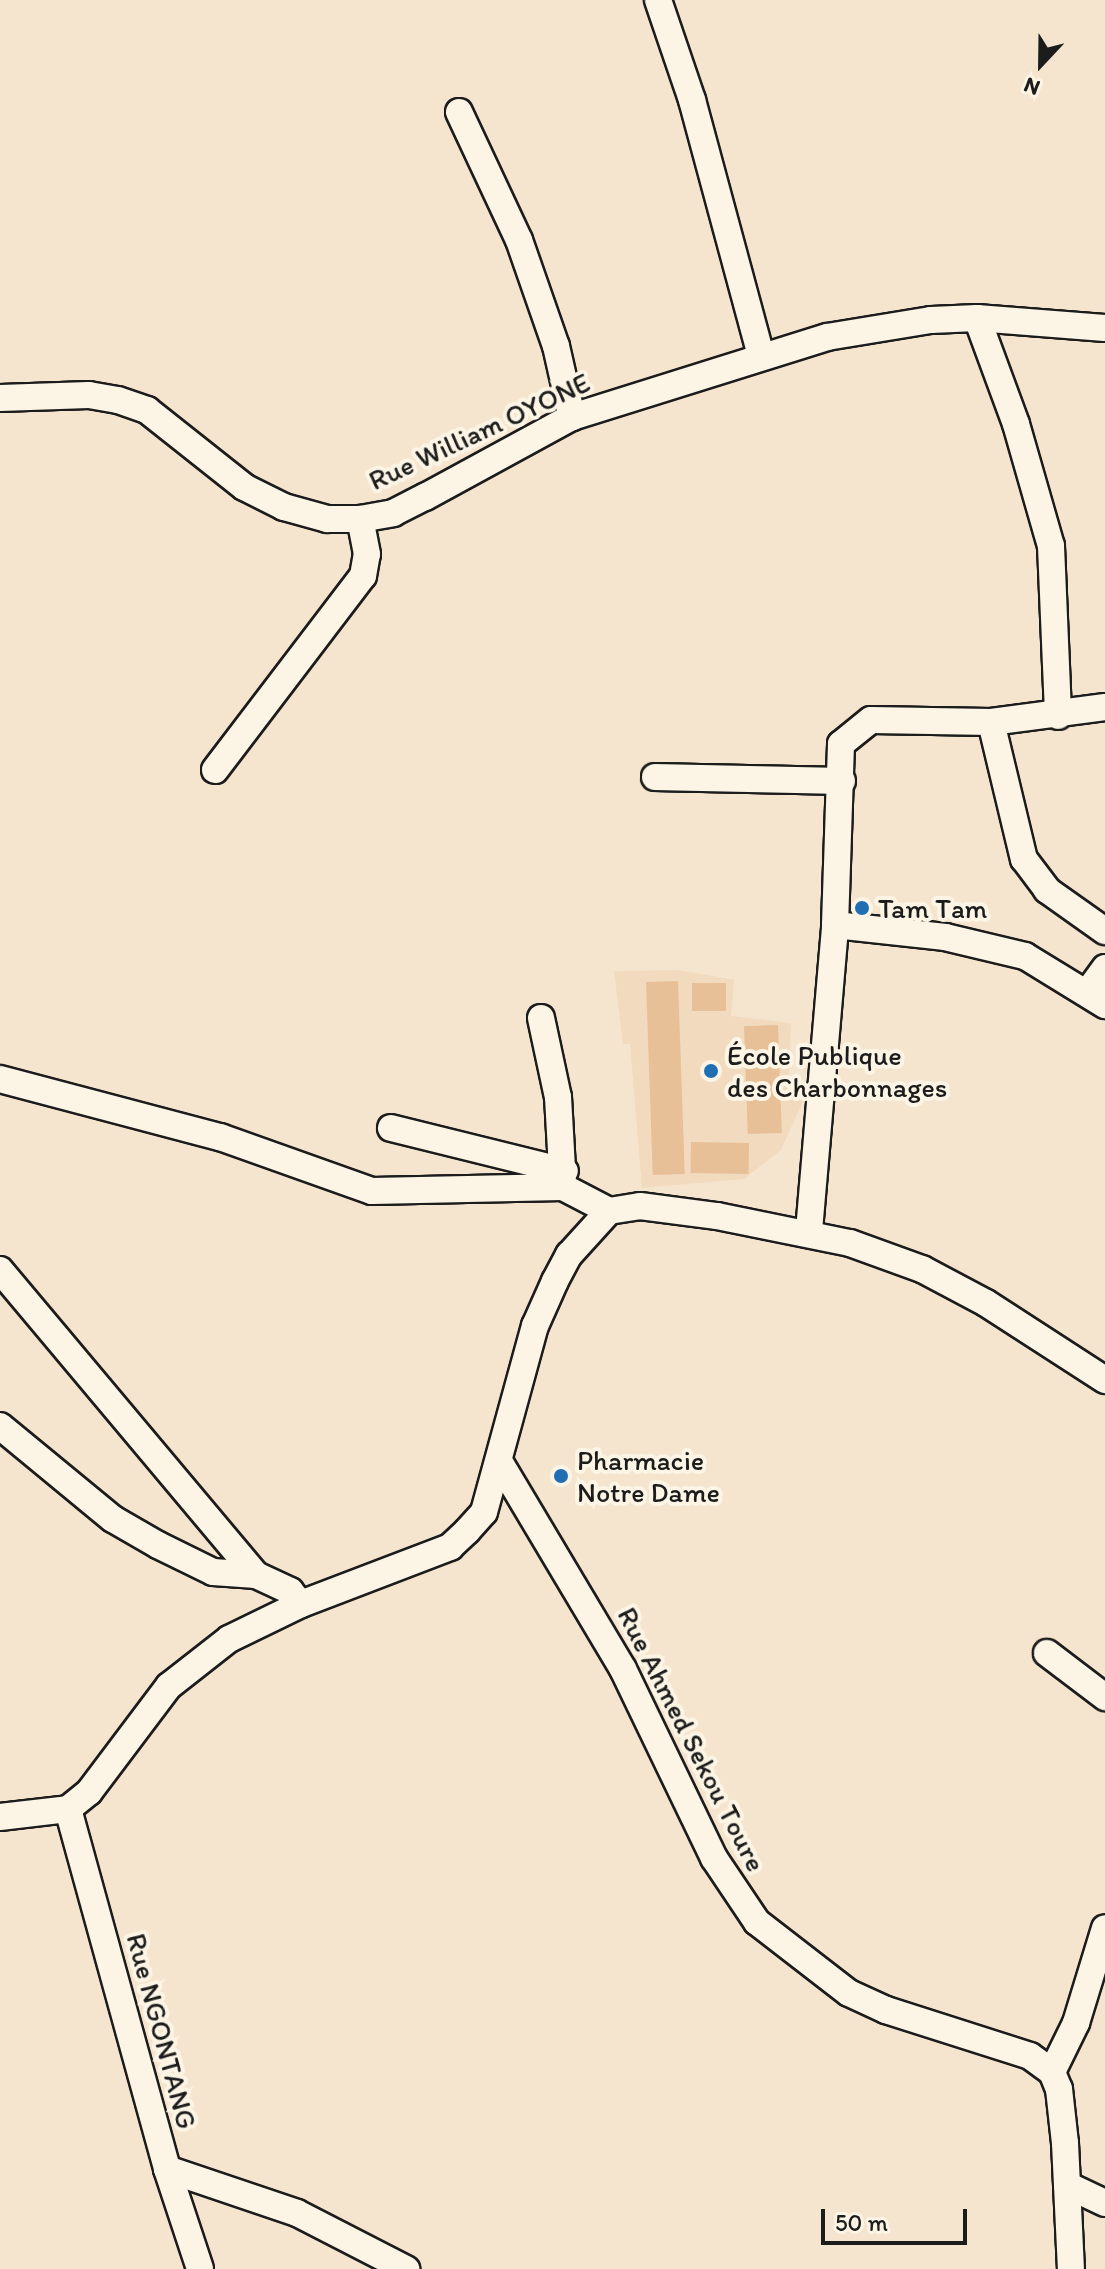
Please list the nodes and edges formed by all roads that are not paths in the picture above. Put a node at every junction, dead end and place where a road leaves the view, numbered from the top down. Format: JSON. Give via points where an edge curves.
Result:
{"nodes":[{"id":1,"x":658,"y":0,"type":"edge"},
{"id":2,"x":459,"y":112,"type":"dead end"},
{"id":3,"x":977,"y":318,"type":"junction"},
{"id":4,"x":1105,"y":328,"type":"edge"},
{"id":5,"x":761,"y":355,"type":"junction"},
{"id":6,"x":0,"y":398,"type":"edge"},
{"id":7,"x":572,"y":417,"type":"junction"},
{"id":8,"x":360,"y":519,"type":"junction"},
{"id":9,"x":1105,"y":707,"type":"edge"},
{"id":10,"x":1058,"y":716,"type":"junction"},
{"id":11,"x":991,"y":722,"type":"junction"},
{"id":12,"x":215,"y":770,"type":"dead end"},
{"id":13,"x":655,"y":777,"type":"dead end"},
{"id":14,"x":842,"y":781,"type":"junction"},
{"id":15,"x":835,"y":925,"type":"junction"},
{"id":16,"x":1105,"y":931,"type":"edge"},
{"id":17,"x":1105,"y":968,"type":"edge"},
{"id":18,"x":1096,"y":999,"type":"edge"},
{"id":19,"x":541,"y":1018,"type":"dead end"},
{"id":20,"x":0,"y":1079,"type":"edge"},
{"id":21,"x":391,"y":1128,"type":"dead end"},
{"id":22,"x":564,"y":1179,"type":"junction"},
{"id":23,"x":609,"y":1211,"type":"junction"},
{"id":24,"x":809,"y":1231,"type":"junction"},
{"id":25,"x":0,"y":1270,"type":"edge"},
{"id":26,"x":1105,"y":1380,"type":"edge"},
{"id":27,"x":0,"y":1426,"type":"edge"},
{"id":28,"x":499,"y":1461,"type":"junction"},
{"id":29,"x":256,"y":1575,"type":"junction"},
{"id":30,"x":301,"y":1604,"type":"junction"},
{"id":31,"x":1047,"y":1653,"type":"dead end"},
{"id":32,"x":1105,"y":1697,"type":"edge"},
{"id":33,"x":68,"y":1809,"type":"junction"},
{"id":34,"x":0,"y":1817,"type":"edge"},
{"id":35,"x":1105,"y":1928,"type":"edge"},
{"id":36,"x":1052,"y":2072,"type":"junction"},
{"id":37,"x":167,"y":2169,"type":"junction"},
{"id":38,"x":1067,"y":2185,"type":"junction"},
{"id":39,"x":1105,"y":2203,"type":"edge"},
{"id":40,"x":200,"y":2269,"type":"edge"},
{"id":41,"x":406,"y":2269,"type":"edge"},
{"id":42,"x":1071,"y":2269,"type":"edge"}],
"edges":[{"from":1,"to":5,"type":"street","via":[[696,114]]},
{"from":2,"to":7,"type":"street","via":[[519,240],[556,346]]},
{"from":3,"to":4,"type":"street","name":"Rue William OYONE"},
{"from":3,"to":5,"type":"street","name":"Rue William OYONE","via":[[879,327]]},
{"from":3,"to":10,"type":"street","via":[[1016,424],[1051,546]]},
{"from":5,"to":7,"type":"street","name":"Rue William OYONE"},
{"from":6,"to":8,"type":"street","name":"Rue William OYONE","via":[[89,395],[118,400],[147,410],[257,493],[327,519]]},
{"from":7,"to":8,"type":"street","name":"Rue William OYONE","via":[[414,502]]},
{"from":8,"to":12,"type":"street","via":[[367,554],[363,576]]},
{"from":9,"to":10,"type":"street"},
{"from":10,"to":11,"type":"street"},
{"from":11,"to":14,"type":"street","via":[[871,720],[841,744]]},
{"from":11,"to":16,"type":"street","via":[[1024,859],[1047,890]]},
{"from":13,"to":14,"type":"street"},
{"from":14,"to":15,"type":"street"},
{"from":15,"to":18,"type":"street","via":[[988,945],[1025,956]]},
{"from":15,"to":24,"type":"street"},
{"from":17,"to":18,"type":"street"},
{"from":19,"to":22,"type":"street","via":[[558,1097]]},
{"from":20,"to":22,"type":"street","via":[[220,1137],[372,1191]]},
{"from":21,"to":22,"type":"street"},
{"from":22,"to":23,"type":"street"},
{"from":23,"to":24,"type":"street","via":[[640,1206]]},
{"from":23,"to":28,"type":"street","via":[[569,1255],[555,1281],[520,1375]]},
{"from":24,"to":26,"type":"street","via":[[922,1269],[986,1303]]},
{"from":25,"to":29,"type":"street"},
{"from":27,"to":29,"type":"street","via":[[113,1519],[213,1572]]},
{"from":28,"to":30,"type":"street","via":[[484,1512],[450,1547]]},
{"from":28,"to":36,"type":"street","name":"Rue Ahmed Sekou Toure","via":[[623,1669],[714,1858],[757,1922],[849,1993],[1030,2056]]},
{"from":29,"to":30,"type":"street","via":[[290,1591]]},
{"from":30,"to":33,"type":"street","via":[[229,1639],[169,1686],[89,1792]]},
{"from":31,"to":32,"type":"street"},
{"from":33,"to":34,"type":"street"},
{"from":33,"to":37,"type":"street","name":"Rue NGONTANG"},
{"from":35,"to":36,"type":"street","via":[[1076,2023]]},
{"from":36,"to":38,"type":"street","via":[[1059,2089]]},
{"from":37,"to":40,"type":"street","name":"Rue NGONTANG"},
{"from":37,"to":41,"type":"street","via":[[297,2213]]},
{"from":38,"to":39,"type":"street"},
{"from":38,"to":42,"type":"street"}]}
